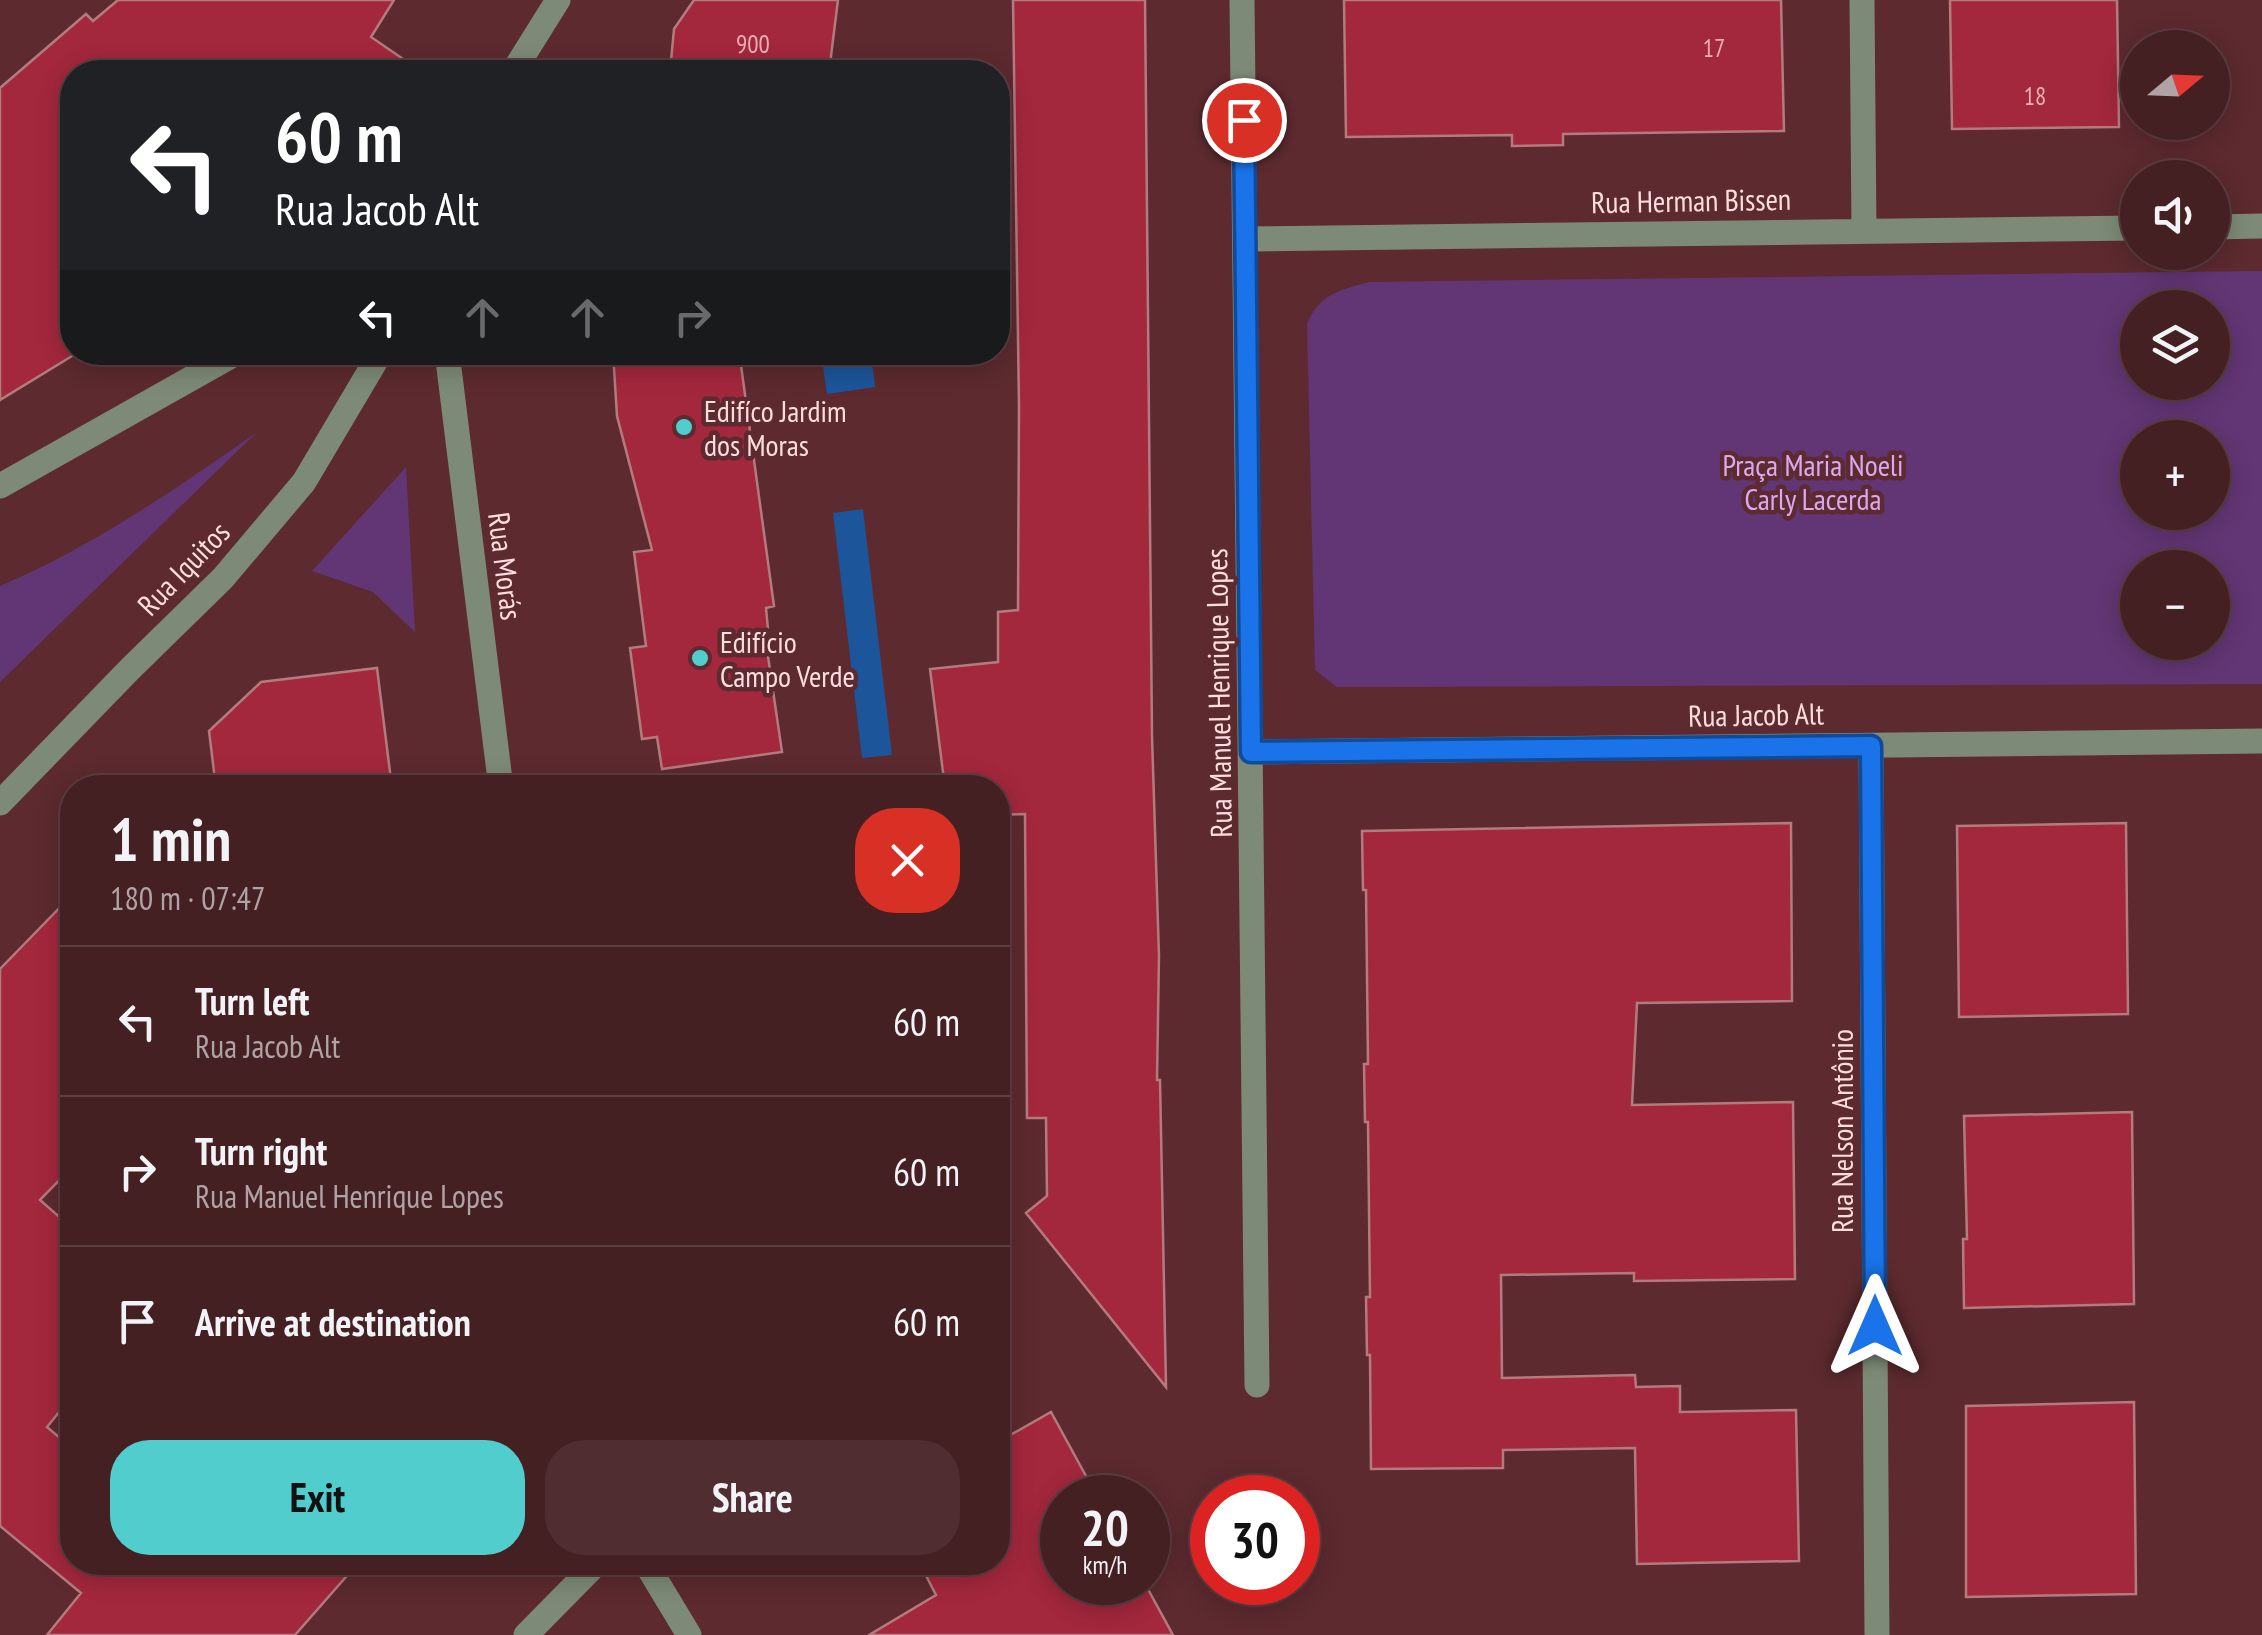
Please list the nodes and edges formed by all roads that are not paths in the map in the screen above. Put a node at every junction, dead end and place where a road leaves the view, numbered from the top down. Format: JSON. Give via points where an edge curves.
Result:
{"nodes":[{"id":1,"x":558,"y":0,"type":"edge"},
{"id":2,"x":1242,"y":0,"type":"edge"},
{"id":3,"x":1862,"y":0,"type":"edge"},
{"id":4,"x":520,"y":60,"type":"edge"},
{"id":5,"x":2262,"y":226,"type":"edge"},
{"id":6,"x":2230,"y":227,"type":"edge"},
{"id":7,"x":2120,"y":228,"type":"edge"},
{"id":8,"x":1864,"y":230,"type":"junction"},
{"id":9,"x":1245,"y":239,"type":"junction"},
{"id":10,"x":215,"y":365,"type":"edge"},
{"id":11,"x":373,"y":365,"type":"edge"},
{"id":12,"x":449,"y":365,"type":"edge"},
{"id":13,"x":0,"y":486,"type":"edge"},
{"id":14,"x":2262,"y":741,"type":"edge"},
{"id":15,"x":1871,"y":746,"type":"junction"},
{"id":16,"x":1251,"y":752,"type":"junction"},
{"id":17,"x":500,"y":775,"type":"edge"},
{"id":18,"x":0,"y":803,"type":"edge"},
{"id":19,"x":1257,"y":1384,"type":"dead end"},
{"id":20,"x":585,"y":1575,"type":"edge"},
{"id":21,"x":654,"y":1575,"type":"edge"},
{"id":22,"x":526,"y":1635,"type":"edge"},
{"id":23,"x":689,"y":1635,"type":"edge"},
{"id":24,"x":1877,"y":1635,"type":"edge"}],
"edges":[{"from":1,"to":4,"type":"street"},
{"from":2,"to":9,"type":"street","name":"Rua Manuel Henrique Lopes"},
{"from":3,"to":8,"type":"street"},
{"from":5,"to":6,"type":"street"},
{"from":7,"to":8,"type":"street","name":"Rua Herman Bissen"},
{"from":8,"to":9,"type":"street","name":"Rua Herman Bissen"},
{"from":9,"to":16,"type":"street","name":"Rua Manuel Henrique Lopes"},
{"from":10,"to":13,"type":"street"},
{"from":11,"to":18,"type":"street","name":"Rua Iquitos","via":[[304,482],[234,564]]},
{"from":12,"to":17,"type":"street","name":"Rua Morás"},
{"from":14,"to":15,"type":"street","name":"Rua Jacob Alt"},
{"from":15,"to":16,"type":"street","name":"Rua Jacob Alt"},
{"from":15,"to":24,"type":"street","name":"Rua Nelson Antônio"},
{"from":16,"to":19,"type":"street","name":"Rua Manuel Henrique Lopes"},
{"from":20,"to":22,"type":"street"},
{"from":21,"to":23,"type":"street"}]}
